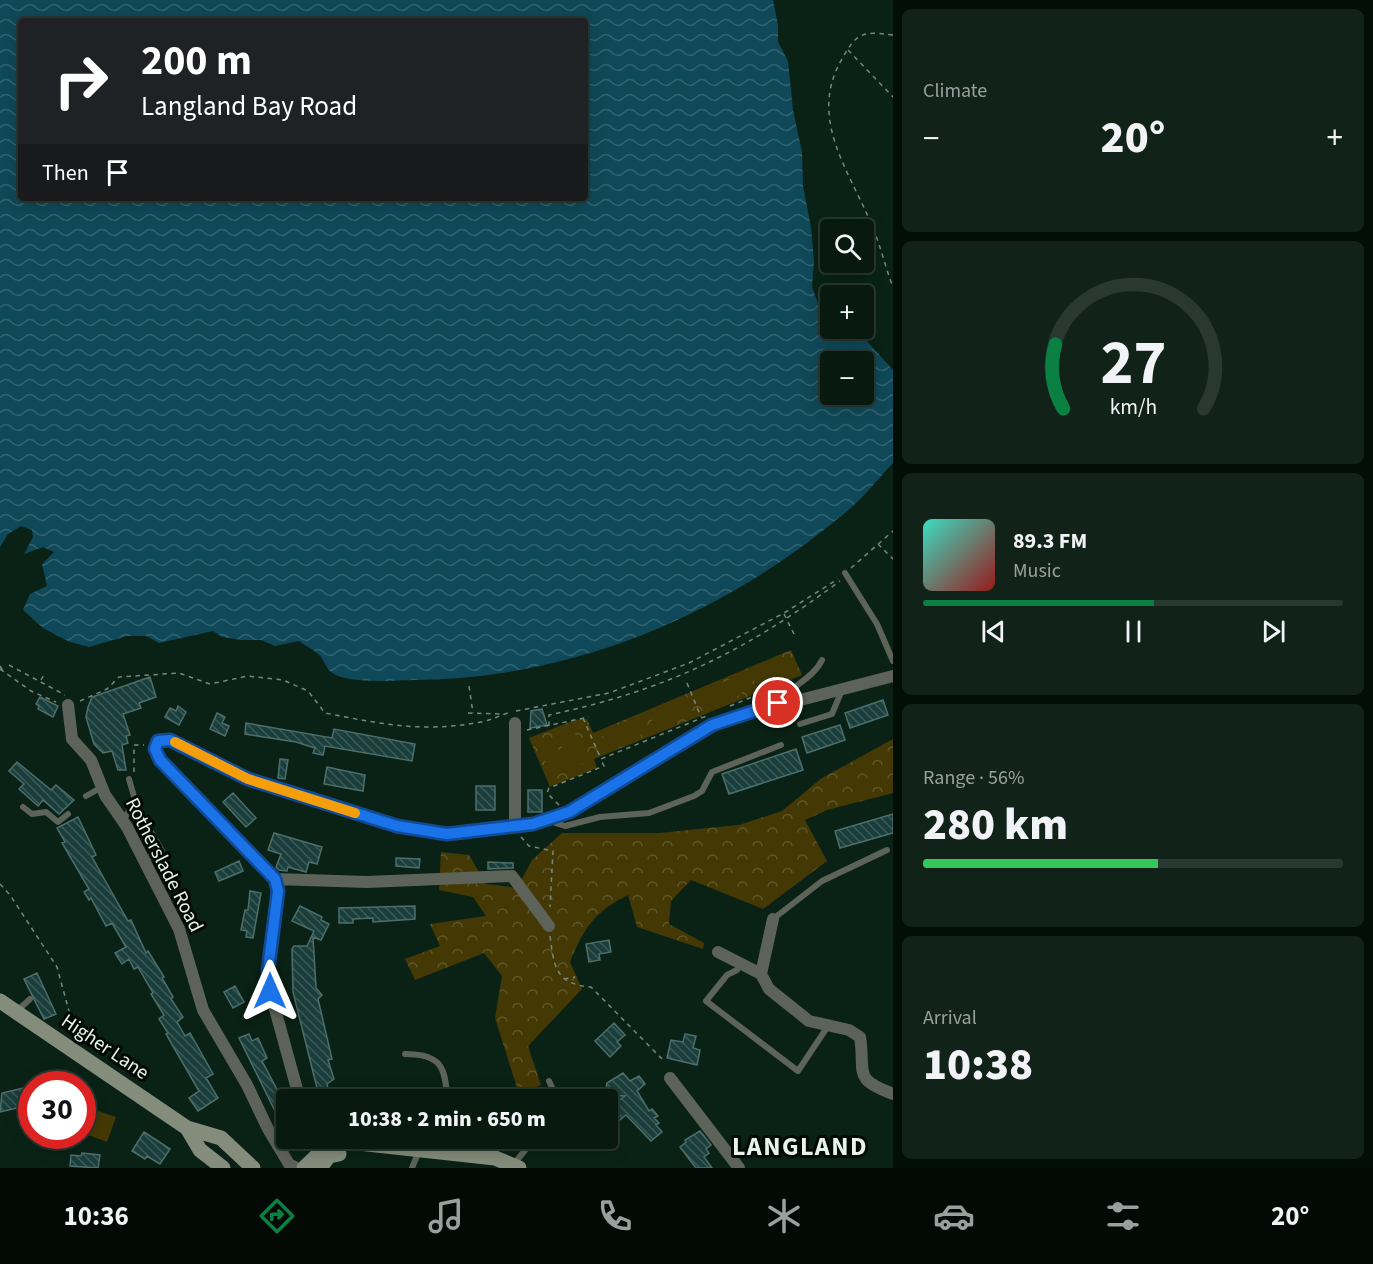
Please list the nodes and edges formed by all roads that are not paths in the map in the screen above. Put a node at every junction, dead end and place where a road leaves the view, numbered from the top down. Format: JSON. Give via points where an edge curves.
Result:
{"nodes":[{"id":1,"x":845,"y":573,"type":"road end"},
{"id":2,"x":822,"y":660,"type":"dead end"},
{"id":3,"x":893,"y":661,"type":"edge"},
{"id":4,"x":893,"y":676,"type":"edge"},
{"id":5,"x":842,"y":689,"type":"junction"},
{"id":6,"x":778,"y":703,"type":"junction"},
{"id":7,"x":72,"y":704,"type":"road end"},
{"id":8,"x":800,"y":724,"type":"dead end"},
{"id":9,"x":515,"y":728,"type":"road end"},
{"id":10,"x":782,"y":745,"type":"dead end"},
{"id":11,"x":132,"y":780,"type":"road end"},
{"id":12,"x":102,"y":787,"type":"junction"},
{"id":13,"x":86,"y":796,"type":"dead end"},
{"id":14,"x":23,"y":807,"type":"dead end"},
{"id":15,"x":68,"y":814,"type":"dead end"},
{"id":16,"x":143,"y":818,"type":"dead end"},
{"id":17,"x":546,"y":820,"type":"junction"},
{"id":18,"x":123,"y":821,"type":"junction"},
{"id":19,"x":516,"y":827,"type":"junction"},
{"id":20,"x":887,"y":850,"type":"dead end"},
{"id":21,"x":144,"y":860,"type":"junction"},
{"id":22,"x":275,"y":879,"type":"junction"},
{"id":23,"x":773,"y":919,"type":"joint"},
{"id":24,"x":549,"y":929,"type":"road end"},
{"id":25,"x":718,"y":952,"type":"dead end"},
{"id":26,"x":740,"y":963,"type":"junction"},
{"id":27,"x":761,"y":974,"type":"junction"},
{"id":28,"x":30,"y":999,"type":"dead end"},
{"id":29,"x":0,"y":1001,"type":"edge"},
{"id":30,"x":16,"y":1012,"type":"junction"},
{"id":31,"x":829,"y":1025,"type":"junction"},
{"id":32,"x":405,"y":1054,"type":"dead end"},
{"id":33,"x":670,"y":1078,"type":"dead end"},
{"id":34,"x":549,"y":1082,"type":"dead end"},
{"id":35,"x":297,"y":1089,"type":"edge"},
{"id":36,"x":446,"y":1089,"type":"edge"},
{"id":37,"x":552,"y":1089,"type":"edge"},
{"id":38,"x":893,"y":1094,"type":"edge"},
{"id":39,"x":187,"y":1128,"type":"junction"},
{"id":40,"x":426,"y":1149,"type":"edge"},
{"id":41,"x":460,"y":1149,"type":"edge"},
{"id":42,"x":528,"y":1149,"type":"edge"},
{"id":43,"x":419,"y":1150,"type":"junction"},
{"id":44,"x":321,"y":1153,"type":"edge"},
{"id":45,"x":516,"y":1167,"type":"edge"},
{"id":46,"x":223,"y":1168,"type":"edge"},
{"id":47,"x":253,"y":1168,"type":"edge"},
{"id":48,"x":297,"y":1168,"type":"edge"},
{"id":49,"x":304,"y":1168,"type":"edge"},
{"id":50,"x":412,"y":1168,"type":"edge"},
{"id":51,"x":739,"y":1168,"type":"edge"}],
"edges":[{"from":1,"to":3,"type":"lane","via":[[877,624]]},
{"from":2,"to":6,"type":"lane"},
{"from":4,"to":5,"type":"street"},
{"from":5,"to":6,"type":"street"},
{"from":5,"to":8,"type":"lane","via":[[832,714]]},
{"from":6,"to":17,"type":"street","via":[[712,725],[569,812]]},
{"from":7,"to":12,"type":"street","name":"Rotherslade Road","via":[[72,739],[91,760]]},
{"from":9,"to":19,"type":"street"},
{"from":10,"to":17,"type":"lane","via":[[712,772],[702,791],[672,806],[565,826]]},
{"from":11,"to":18,"type":"lane","via":[[135,800]]},
{"from":12,"to":13,"type":"lane"},
{"from":12,"to":18,"type":"street","name":"Rotherslade Road"},
{"from":14,"to":15,"type":"lane","via":[[32,814],[46,812],[58,822]]},
{"from":16,"to":21,"type":"lane","via":[[162,851]]},
{"from":17,"to":19,"type":"street"},
{"from":18,"to":21,"type":"street","name":"Rotherslade Road"},
{"from":19,"to":22,"type":"street","via":[[447,834],[397,826],[248,779],[170,740],[158,741],[160,760]]},
{"from":20,"to":23,"type":"lane","via":[[822,881]]},
{"from":21,"to":48,"type":"street","name":"Rotherslade Road","via":[[179,929],[203,1010],[268,1129],[289,1164]]},
{"from":22,"to":24,"type":"street","via":[[367,882],[512,876]]},
{"from":22,"to":35,"type":"street","via":[[278,891],[268,970],[270,991]]},
{"from":23,"to":27,"type":"street"},
{"from":25,"to":26,"type":"street"},
{"from":26,"to":27,"type":"street"},
{"from":26,"to":31,"type":"lane","via":[[706,1001],[798,1071]]},
{"from":27,"to":31,"type":"street","via":[[769,989],[809,1021]]},
{"from":28,"to":30,"type":"lane"},
{"from":29,"to":30,"type":"street","name":"Higher Lane"},
{"from":30,"to":39,"type":"street","name":"Higher Lane"},
{"from":31,"to":38,"type":"street","via":[[860,1036],[864,1079]]},
{"from":32,"to":36,"type":"lane","via":[[422,1054],[437,1061],[445,1075]]},
{"from":33,"to":51,"type":"street"},
{"from":34,"to":37,"type":"lane"},
{"from":39,"to":46,"type":"street","name":"Higher Lane","via":[[200,1150]]},
{"from":39,"to":47,"type":"street","name":"Higher Lane","via":[[221,1138]]},
{"from":40,"to":43,"type":"street"},
{"from":41,"to":45,"type":"street"},
{"from":42,"to":45,"type":"lane"},
{"from":43,"to":44,"type":"street","via":[[380,1146]]},
{"from":43,"to":50,"type":"lane"},
{"from":44,"to":49,"type":"street"}]}
